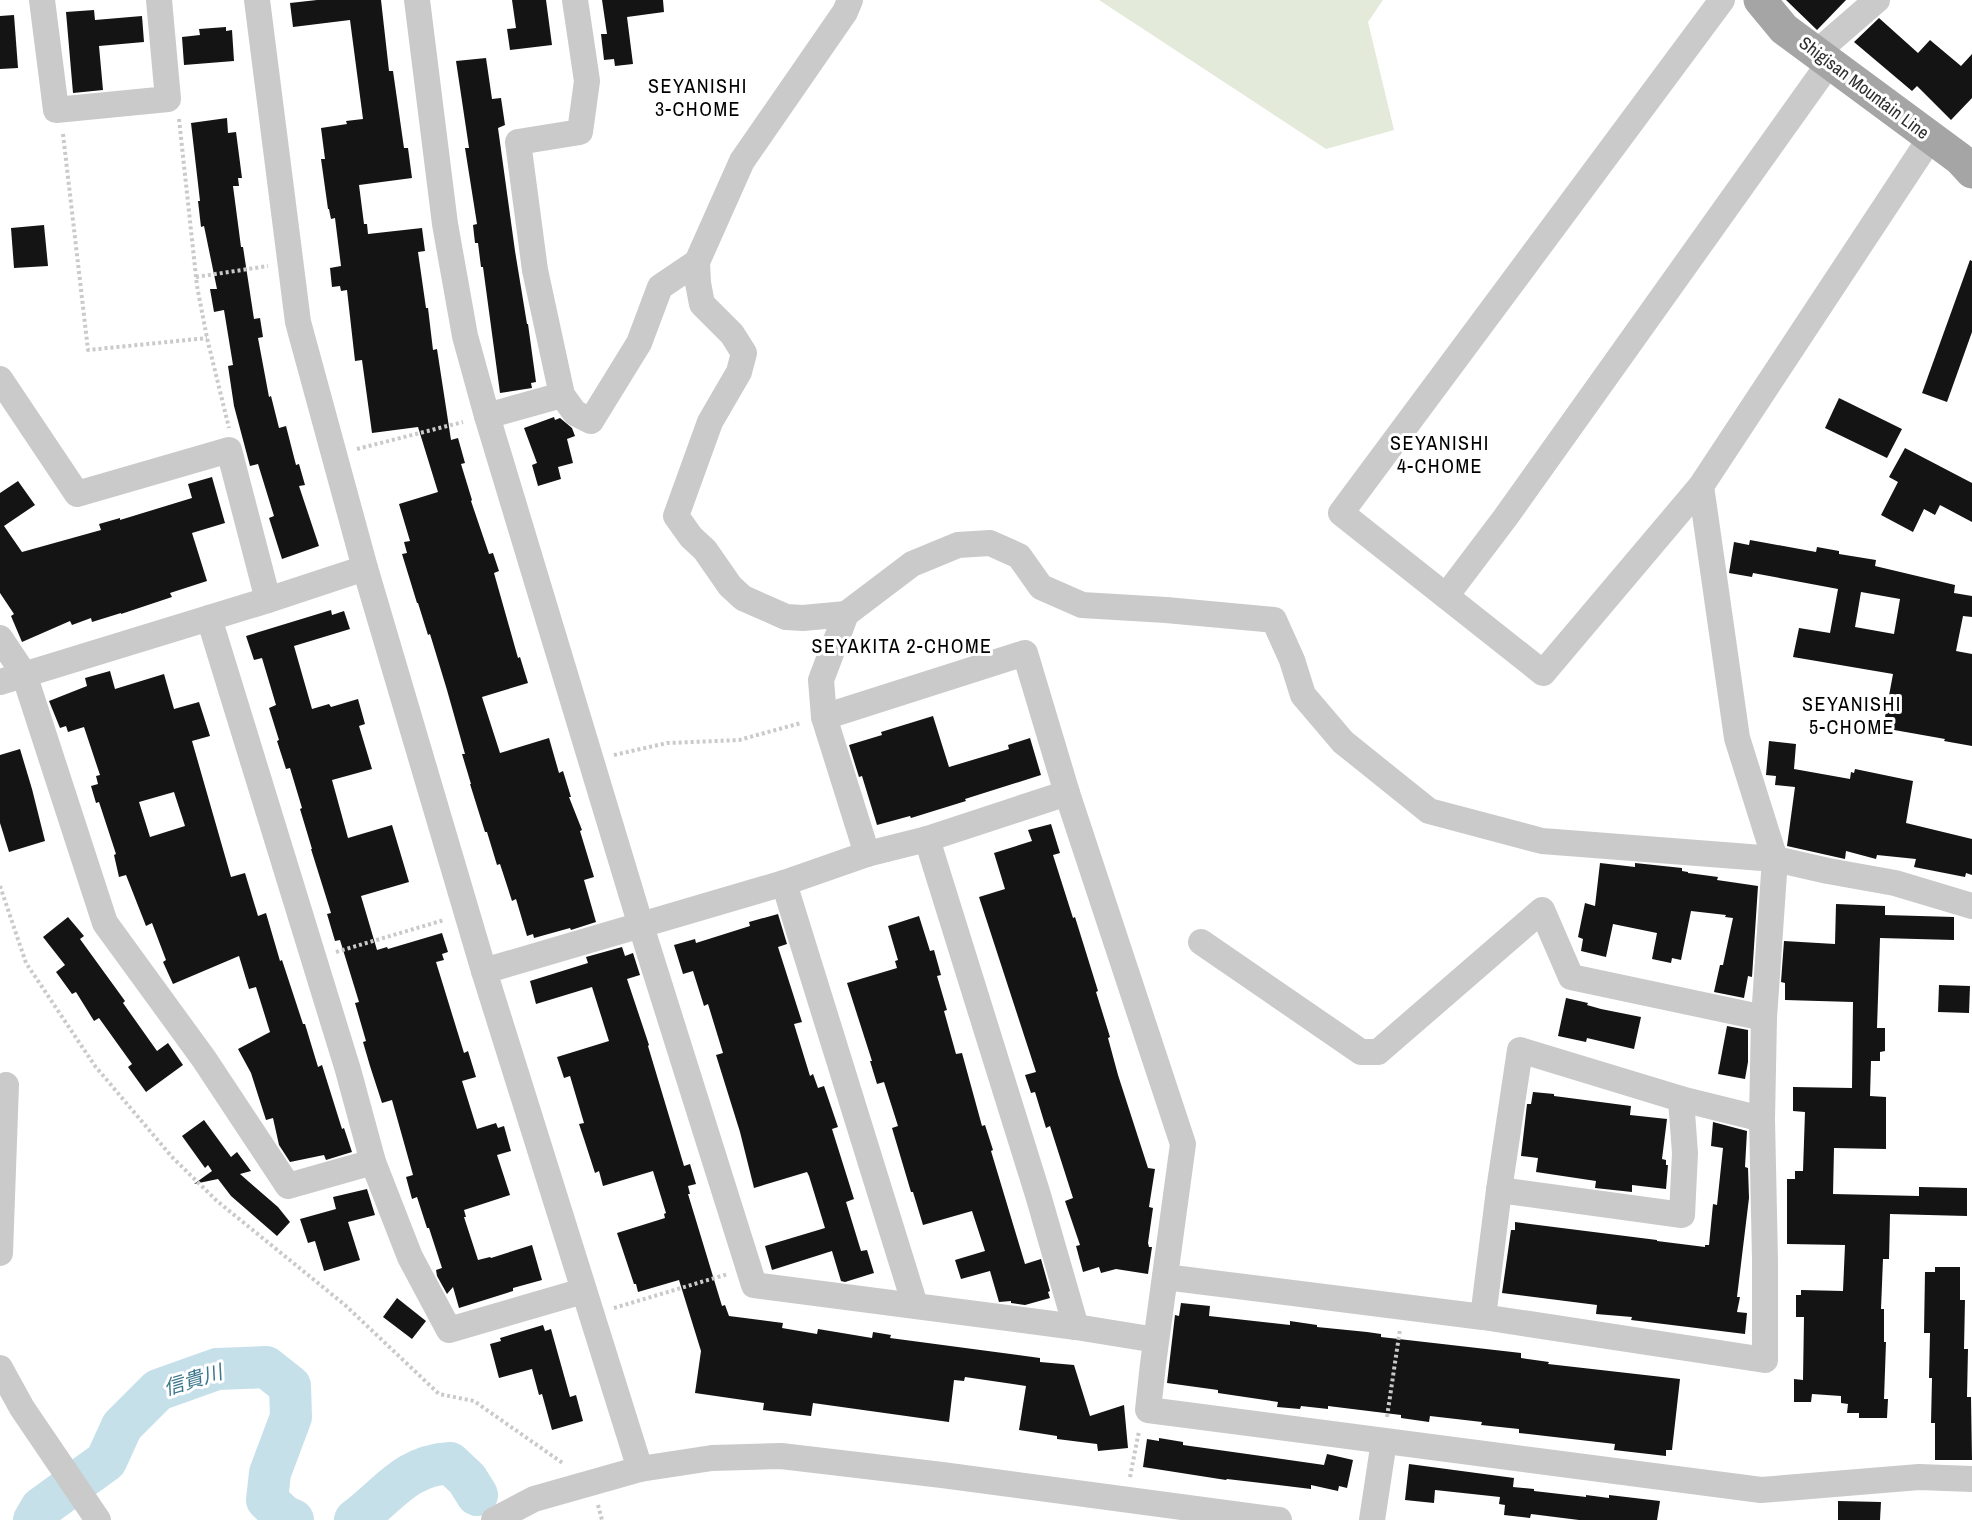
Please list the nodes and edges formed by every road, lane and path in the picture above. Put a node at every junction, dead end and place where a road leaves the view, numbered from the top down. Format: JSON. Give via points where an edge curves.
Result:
{"nodes":[{"id":1,"x":42,"y":0,"type":"edge"},
{"id":2,"x":159,"y":0,"type":"edge"},
{"id":3,"x":257,"y":0,"type":"edge"},
{"id":4,"x":417,"y":0,"type":"edge"},
{"id":5,"x":575,"y":0,"type":"edge"},
{"id":6,"x":849,"y":0,"type":"edge"},
{"id":7,"x":1722,"y":0,"type":"edge"},
{"id":8,"x":1760,"y":0,"type":"edge"},
{"id":9,"x":1878,"y":0,"type":"edge"},
{"id":10,"x":1824,"y":57,"type":"junction"},
{"id":11,"x":179,"y":115,"type":"dead end"},
{"id":12,"x":62,"y":128,"type":"dead end"},
{"id":13,"x":1931,"y":137,"type":"junction"},
{"id":14,"x":1968,"y":159,"type":"edge"},
{"id":15,"x":698,"y":262,"type":"junction"},
{"id":16,"x":274,"y":265,"type":"dead end"},
{"id":17,"x":196,"y":277,"type":"junction"},
{"id":18,"x":207,"y":338,"type":"junction"},
{"id":19,"x":0,"y":380,"type":"edge"},
{"id":20,"x":562,"y":395,"type":"junction"},
{"id":21,"x":487,"y":416,"type":"junction"},
{"id":22,"x":229,"y":450,"type":"junction"},
{"id":23,"x":353,"y":451,"type":"dead end"},
{"id":24,"x":1701,"y":486,"type":"junction"},
{"id":25,"x":365,"y":568,"type":"junction"},
{"id":26,"x":1446,"y":596,"type":"junction"},
{"id":27,"x":268,"y":600,"type":"junction"},
{"id":28,"x":846,"y":614,"type":"junction"},
{"id":29,"x":209,"y":618,"type":"junction"},
{"id":30,"x":0,"y":638,"type":"edge"},
{"id":31,"x":12,"y":678,"type":"edge"},
{"id":32,"x":824,"y":717,"type":"junction"},
{"id":33,"x":592,"y":760,"type":"junction"},
{"id":34,"x":1067,"y":793,"type":"junction"},
{"id":35,"x":927,"y":839,"type":"junction"},
{"id":36,"x":867,"y":855,"type":"junction"},
{"id":37,"x":1775,"y":859,"type":"junction"},
{"id":38,"x":784,"y":883,"type":"junction"},
{"id":39,"x":0,"y":886,"type":"edge"},
{"id":40,"x":1972,"y":906,"type":"edge"},
{"id":41,"x":453,"y":917,"type":"dead end"},
{"id":42,"x":641,"y":926,"type":"junction"},
{"id":43,"x":1201,"y":942,"type":"dead end"},
{"id":44,"x":315,"y":959,"type":"junction"},
{"id":45,"x":484,"y":971,"type":"junction"},
{"id":46,"x":1764,"y":1018,"type":"junction"},
{"id":47,"x":6,"y":1085,"type":"dead end"},
{"id":48,"x":1681,"y":1099,"type":"junction"},
{"id":49,"x":1762,"y":1119,"type":"junction"},
{"id":50,"x":373,"y":1162,"type":"junction"},
{"id":51,"x":1499,"y":1190,"type":"junction"},
{"id":52,"x":0,"y":1253,"type":"edge"},
{"id":53,"x":749,"y":1268,"type":"junction"},
{"id":54,"x":1165,"y":1277,"type":"junction"},
{"id":55,"x":583,"y":1291,"type":"junction"},
{"id":56,"x":915,"y":1305,"type":"junction"},
{"id":57,"x":1403,"y":1307,"type":"junction"},
{"id":58,"x":610,"y":1310,"type":"dead end"},
{"id":59,"x":1483,"y":1317,"type":"junction"},
{"id":60,"x":1076,"y":1327,"type":"junction"},
{"id":61,"x":1156,"y":1340,"type":"junction"},
{"id":62,"x":0,"y":1368,"type":"edge"},
{"id":63,"x":1148,"y":1410,"type":"junction"},
{"id":64,"x":1384,"y":1441,"type":"junction"},
{"id":65,"x":564,"y":1464,"type":"dead end"},
{"id":66,"x":640,"y":1469,"type":"junction"},
{"id":67,"x":1130,"y":1478,"type":"dead end"},
{"id":68,"x":1972,"y":1479,"type":"edge"},
{"id":69,"x":598,"y":1504,"type":"dead end"},
{"id":70,"x":98,"y":1520,"type":"edge"},
{"id":71,"x":494,"y":1520,"type":"edge"},
{"id":72,"x":602,"y":1520,"type":"edge"},
{"id":73,"x":1280,"y":1520,"type":"edge"},
{"id":74,"x":1372,"y":1520,"type":"edge"}],
"edges":[{"from":1,"to":2,"type":"street","via":[[56,110],[168,99]]},
{"from":3,"to":25,"type":"street","via":[[298,322]]},
{"from":4,"to":21,"type":"street","via":[[445,224],[465,336]]},
{"from":5,"to":20,"type":"street","via":[[587,81],[580,132],[518,142],[535,270]]},
{"from":6,"to":15,"type":"street","via":[[742,161]]},
{"from":7,"to":26,"type":"street","via":[[1341,513]]},
{"from":8,"to":10,"type":"main road","name":"Shigisan Mountain Line","via":[[1784,29]]},
{"from":9,"to":10,"type":"street"},
{"from":10,"to":13,"type":"main road","name":"Shigisan Mountain Line"},
{"from":10,"to":26,"type":"street","via":[[1505,518]]},
{"from":11,"to":17,"type":"path"},
{"from":12,"to":18,"type":"path","via":[[88,350]]},
{"from":13,"to":14,"type":"main road","name":"Shigisan Mountain Line"},
{"from":13,"to":24,"type":"street"},
{"from":15,"to":20,"type":"street","via":[[660,286],[639,343],[591,422],[575,413]]},
{"from":15,"to":28,"type":"street","via":[[702,304],[732,334],[744,353],[738,372],[710,422],[676,516],[743,598],[786,617]]},
{"from":16,"to":17,"type":"path"},
{"from":17,"to":18,"type":"path"},
{"from":18,"to":22,"type":"path","via":[[230,432]]},
{"from":19,"to":22,"type":"street","via":[[77,494]]},
{"from":20,"to":21,"type":"street"},
{"from":21,"to":23,"type":"path"},
{"from":21,"to":33,"type":"street"},
{"from":22,"to":27,"type":"street"},
{"from":24,"to":26,"type":"street","via":[[1543,673]]},
{"from":24,"to":37,"type":"street","via":[[1737,738]]},
{"from":25,"to":27,"type":"street"},
{"from":25,"to":45,"type":"street"},
{"from":27,"to":29,"type":"street"},
{"from":28,"to":32,"type":"street","via":[[821,680]]},
{"from":28,"to":37,"type":"street","via":[[912,564],[958,545],[990,543],[1019,556],[1041,587],[1082,605],[1274,620],[1303,695],[1343,742],[1428,811],[1542,841]]},
{"from":29,"to":31,"type":"street"},
{"from":29,"to":44,"type":"street"},
{"from":30,"to":31,"type":"street"},
{"from":31,"to":50,"type":"street","via":[[105,923],[204,1059],[288,1186]]},
{"from":32,"to":33,"type":"path","via":[[739,740],[667,743]]},
{"from":32,"to":34,"type":"street","via":[[1025,653]]},
{"from":32,"to":36,"type":"street"},
{"from":33,"to":42,"type":"street"},
{"from":34,"to":35,"type":"street"},
{"from":34,"to":54,"type":"street","via":[[1183,1144]]},
{"from":35,"to":36,"type":"street"},
{"from":35,"to":60,"type":"street"},
{"from":36,"to":38,"type":"street"},
{"from":37,"to":40,"type":"street","via":[[1895,882]]},
{"from":37,"to":46,"type":"street"},
{"from":38,"to":42,"type":"street"},
{"from":38,"to":56,"type":"street"},
{"from":39,"to":65,"type":"path","via":[[26,963],[95,1066],[172,1157],[217,1201],[345,1305],[439,1394],[474,1401]]},
{"from":41,"to":44,"type":"path"},
{"from":42,"to":45,"type":"street"},
{"from":42,"to":53,"type":"street"},
{"from":43,"to":46,"type":"street","via":[[1361,1052],[1378,1052],[1542,910],[1571,977]]},
{"from":44,"to":50,"type":"street"},
{"from":45,"to":55,"type":"street"},
{"from":46,"to":49,"type":"street"},
{"from":47,"to":52,"type":"street"},
{"from":48,"to":49,"type":"street"},
{"from":48,"to":51,"type":"street","via":[[1685,1153],[1682,1215]]},
{"from":48,"to":51,"type":"street","via":[[1520,1050]]},
{"from":49,"to":59,"type":"street","via":[[1765,1360]]},
{"from":50,"to":55,"type":"street","via":[[410,1257],[449,1330]]},
{"from":51,"to":59,"type":"street"},
{"from":53,"to":56,"type":"street","via":[[754,1285]]},
{"from":53,"to":58,"type":"path"},
{"from":54,"to":57,"type":"street"},
{"from":54,"to":61,"type":"street"},
{"from":55,"to":66,"type":"street"},
{"from":56,"to":60,"type":"street"},
{"from":57,"to":59,"type":"street"},
{"from":57,"to":64,"type":"path"},
{"from":60,"to":61,"type":"street"},
{"from":61,"to":63,"type":"street"},
{"from":62,"to":70,"type":"street","via":[[22,1408]]},
{"from":63,"to":64,"type":"street"},
{"from":63,"to":67,"type":"path","via":[[1141,1421]]},
{"from":64,"to":68,"type":"street","via":[[1761,1490],[1918,1478]]},
{"from":64,"to":74,"type":"street"},
{"from":66,"to":71,"type":"street","via":[[534,1499]]},
{"from":66,"to":73,"type":"street","via":[[712,1458],[781,1456]]},
{"from":69,"to":72,"type":"path"}]}
